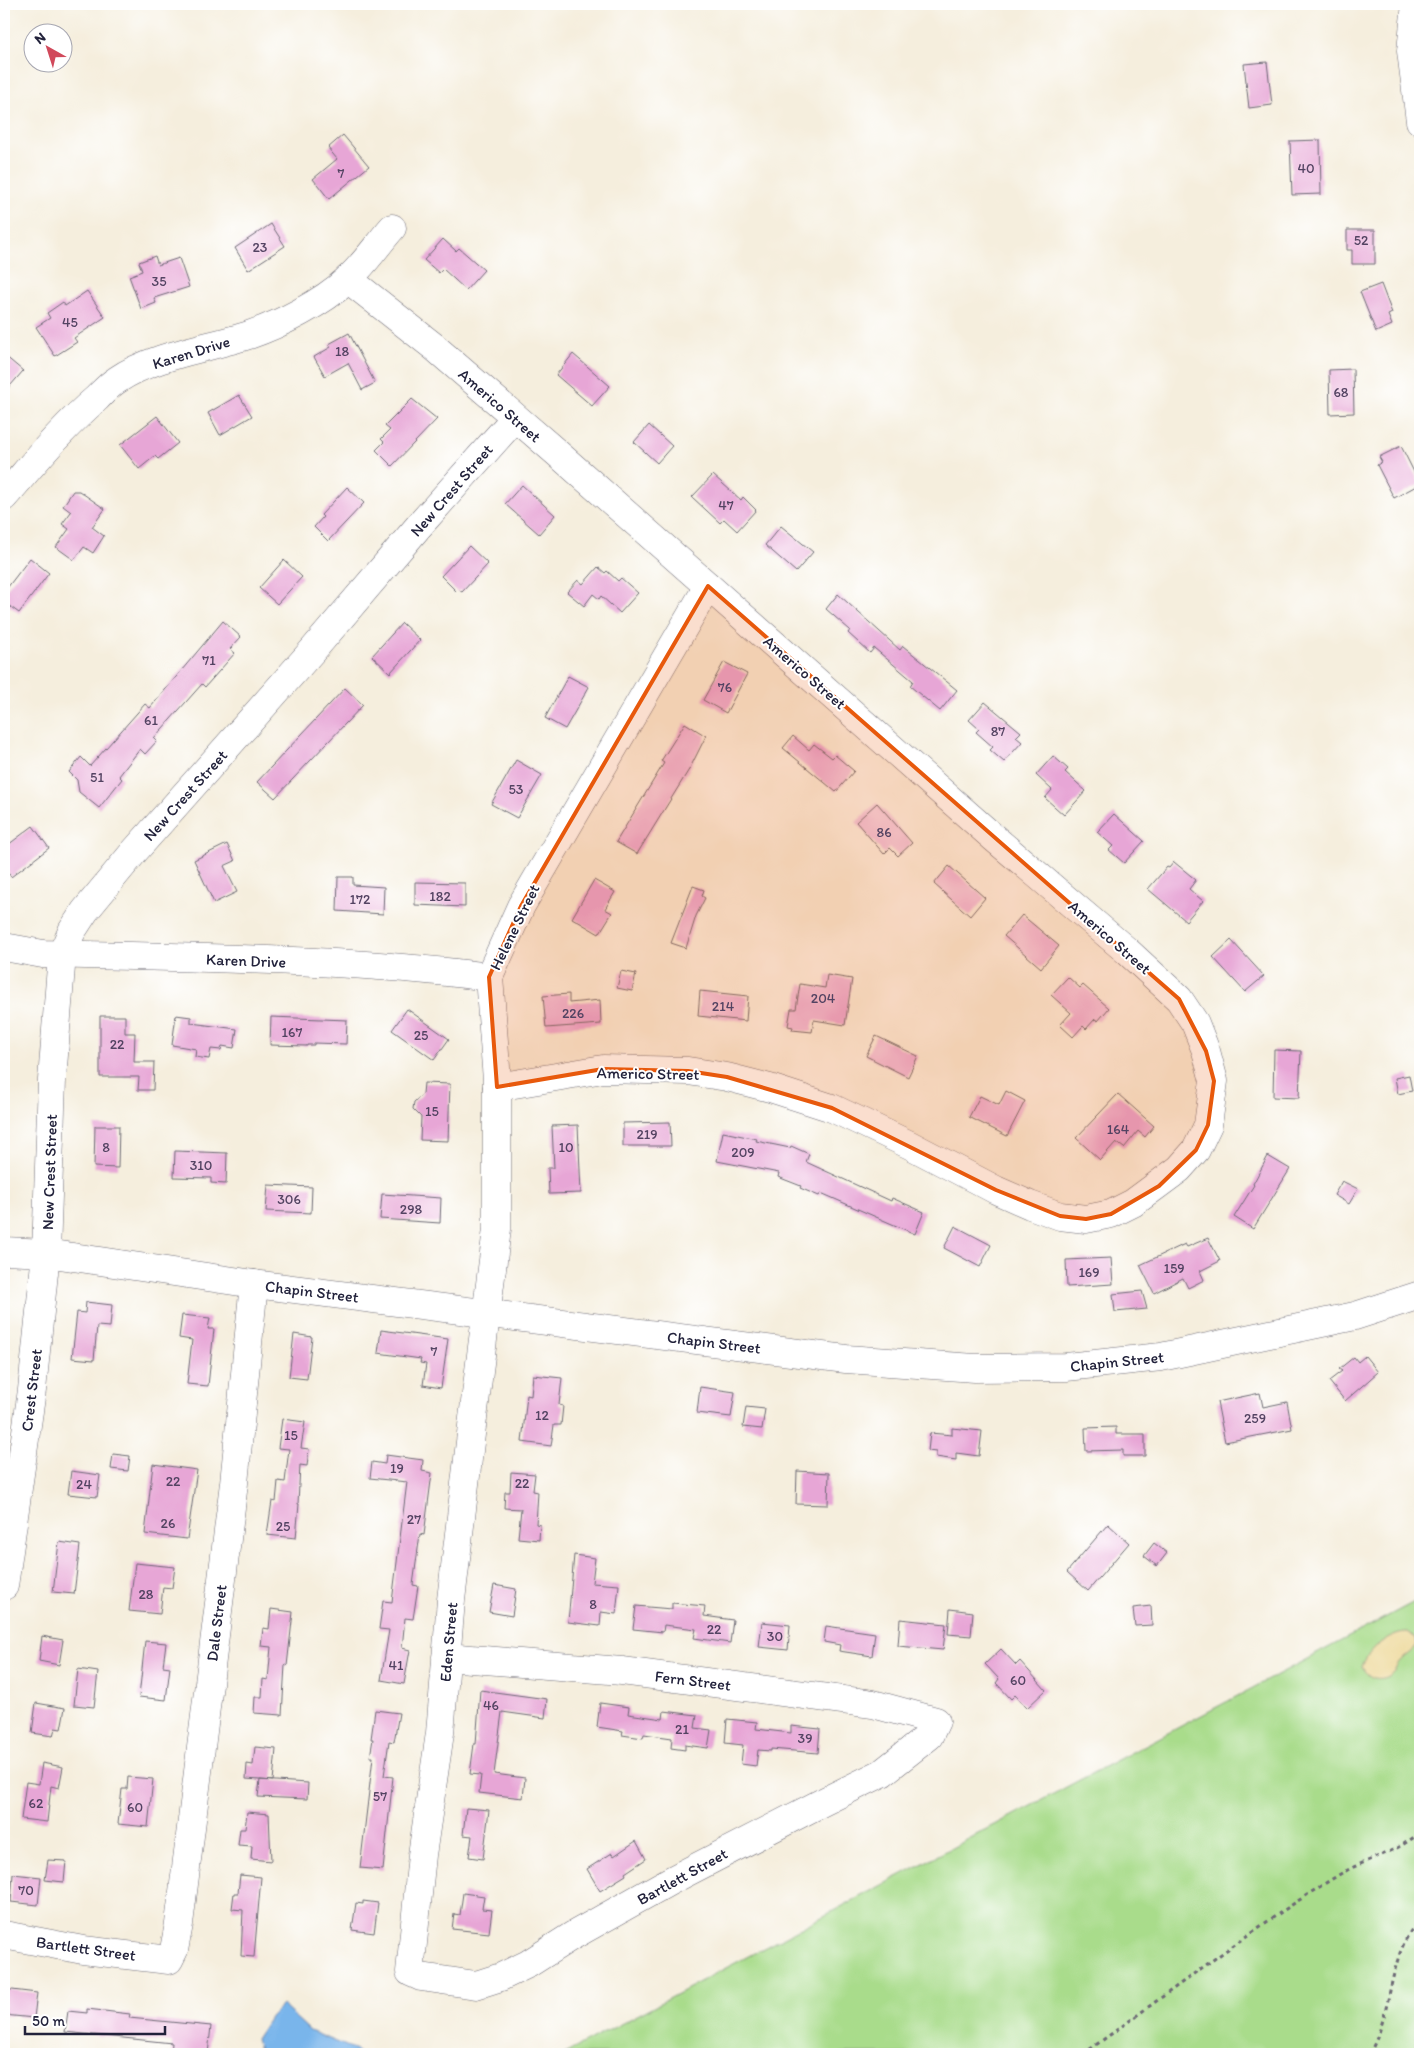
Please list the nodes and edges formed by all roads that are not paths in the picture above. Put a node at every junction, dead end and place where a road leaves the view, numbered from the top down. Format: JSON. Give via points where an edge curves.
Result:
{"nodes":[{"id":1,"x":1416,"y":4,"type":"edge"},
{"id":2,"x":1420,"y":121,"type":"edge"},
{"id":3,"x":392,"y":228,"type":"dead end"},
{"id":4,"x":348,"y":279,"type":"junction"},
{"id":5,"x":515,"y":418,"type":"junction"},
{"id":6,"x":4,"y":497,"type":"edge"},
{"id":7,"x":708,"y":586,"type":"junction"},
{"id":8,"x":4,"y":947,"type":"edge"},
{"id":9,"x":62,"y":954,"type":"junction"},
{"id":10,"x":489,"y":978,"type":"junction"},
{"id":11,"x":497,"y":1087,"type":"junction"},
{"id":12,"x":4,"y":1251,"type":"edge"},
{"id":13,"x":46,"y":1253,"type":"junction"},
{"id":14,"x":254,"y":1284,"type":"junction"},
{"id":15,"x":1420,"y":1295,"type":"edge"},
{"id":16,"x":486,"y":1312,"type":"junction"},
{"id":17,"x":4,"y":1586,"type":"edge"},
{"id":18,"x":446,"y":1657,"type":"junction"},
{"id":19,"x":936,"y":1721,"type":"joint"},
{"id":20,"x":4,"y":1935,"type":"edge"},
{"id":21,"x":169,"y":1960,"type":"joint"},
{"id":22,"x":410,"y":1972,"type":"joint"}],
"edges":[{"from":1,"to":2,"type":"street","via":[[1411,51]]},
{"from":3,"to":4,"type":"street","name":"Karen Drive"},
{"from":4,"to":5,"type":"street","name":"Americo Street","via":[[433,346]]},
{"from":4,"to":6,"type":"street","name":"Karen Drive","via":[[277,324],[156,362],[117,380],[49,444]]},
{"from":5,"to":7,"type":"street","name":"Americo Street"},
{"from":5,"to":9,"type":"street","name":"New Crest Street","via":[[111,879],[72,931]]},
{"from":7,"to":10,"type":"street","name":"Helene Street","via":[[521,906]]},
{"from":7,"to":11,"type":"street","name":"Americo Street","via":[[994,838],[1127,950],[1179,999],[1195,1024],[1214,1081],[1208,1125],[1196,1150],[1159,1186],[1111,1214],[1086,1219],[1060,1216],[1030,1205],[832,1108],[727,1078],[688,1070],[604,1069]]},
{"from":8,"to":9,"type":"street","name":"Karen Drive"},
{"from":9,"to":10,"type":"street","name":"Karen Drive","via":[[306,962]]},
{"from":9,"to":13,"type":"street","name":"New Crest Street","via":[[52,1080]]},
{"from":10,"to":11,"type":"street","name":"Helene Street"},
{"from":11,"to":16,"type":"street","name":"Helene Street","via":[[497,1229]]},
{"from":12,"to":13,"type":"street","name":"Chapin Street"},
{"from":13,"to":14,"type":"street","name":"Chapin Street"},
{"from":13,"to":17,"type":"street","name":"Crest Street","via":[[32,1390]]},
{"from":14,"to":16,"type":"street","name":"Chapin Street"},
{"from":14,"to":21,"type":"street","name":"Dale Street","via":[[234,1482],[179,1924]]},
{"from":15,"to":16,"type":"street","name":"Chapin Street","via":[[1355,1316],[1161,1357],[1066,1367],[975,1368],[846,1359]]},
{"from":16,"to":18,"type":"street","name":"Eden Street"},
{"from":18,"to":19,"type":"street","name":"Fern Street","via":[[622,1671],[864,1702]]},
{"from":18,"to":22,"type":"street","name":"Eden Street","via":[[440,1733],[422,1855]]},
{"from":19,"to":22,"type":"street","name":"Bartlett Street","via":[[929,1736],[882,1773],[670,1881],[501,1978],[476,1985],[420,1977]]},
{"from":20,"to":21,"type":"street","name":"Bartlett Street","via":[[83,1950]]}]}
